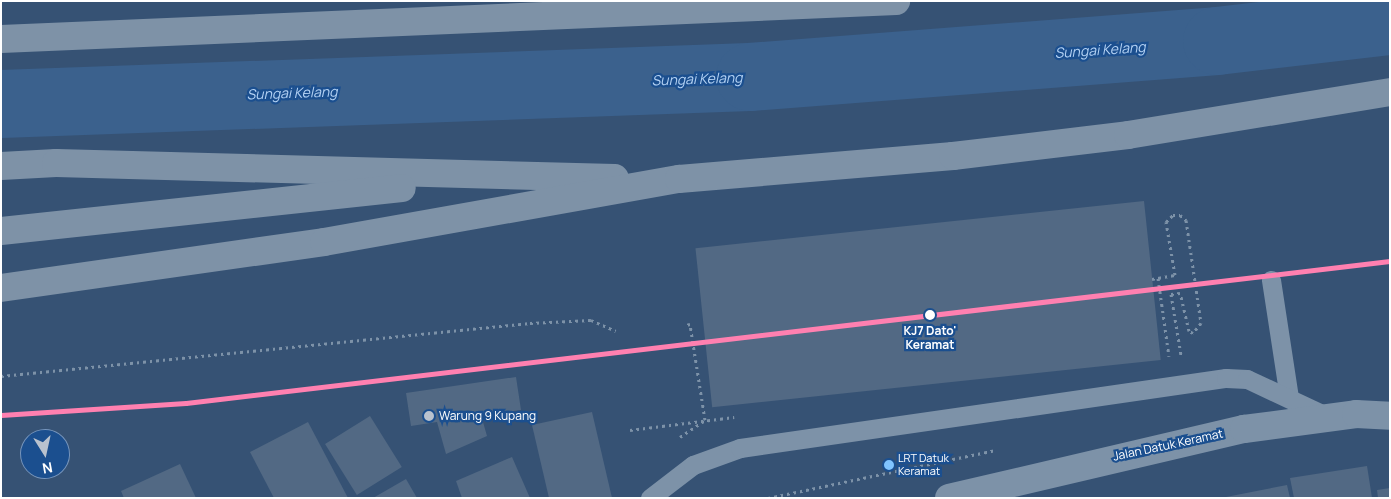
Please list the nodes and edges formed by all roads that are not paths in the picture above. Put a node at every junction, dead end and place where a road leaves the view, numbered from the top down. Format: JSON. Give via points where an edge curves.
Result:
{"nodes":[{"id":1,"x":822,"y":1,"type":"edge"},
{"id":2,"x":884,"y":2,"type":"edge"},
{"id":3,"x":1,"y":39,"type":"edge"},
{"id":4,"x":1390,"y":92,"type":"edge"},
{"id":5,"x":1,"y":166,"type":"edge"},
{"id":6,"x":502,"y":176,"type":"junction"},
{"id":7,"x":679,"y":179,"type":"junction"},
{"id":8,"x":1,"y":232,"type":"edge"},
{"id":9,"x":1271,"y":280,"type":"dead end"},
{"id":10,"x":1,"y":288,"type":"edge"},
{"id":11,"x":1290,"y":397,"type":"junction"},
{"id":12,"x":1326,"y":416,"type":"junction"},
{"id":13,"x":1390,"y":416,"type":"edge"},
{"id":14,"x":650,"y":498,"type":"edge"},
{"id":15,"x":949,"y":498,"type":"edge"}],
"edges":[{"from":1,"to":2,"type":"highway"},
{"from":2,"to":3,"type":"highway"},
{"from":4,"to":7,"type":"highway","via":[[1128,135],[953,156]]},
{"from":5,"to":6,"type":"highway","via":[[56,163]]},
{"from":6,"to":7,"type":"highway"},
{"from":6,"to":8,"type":"highway"},
{"from":7,"to":10,"type":"highway","via":[[324,242]]},
{"from":9,"to":11,"type":"lane"},
{"from":11,"to":12,"type":"lane"},
{"from":11,"to":14,"type":"lane","via":[[1248,379],[1226,378],[740,448],[693,465]]},
{"from":12,"to":13,"type":"street","name":"Jalan Datuk Keramat"},
{"from":12,"to":15,"type":"street","name":"Jalan Datuk Keramat","via":[[1127,454]]}]}
